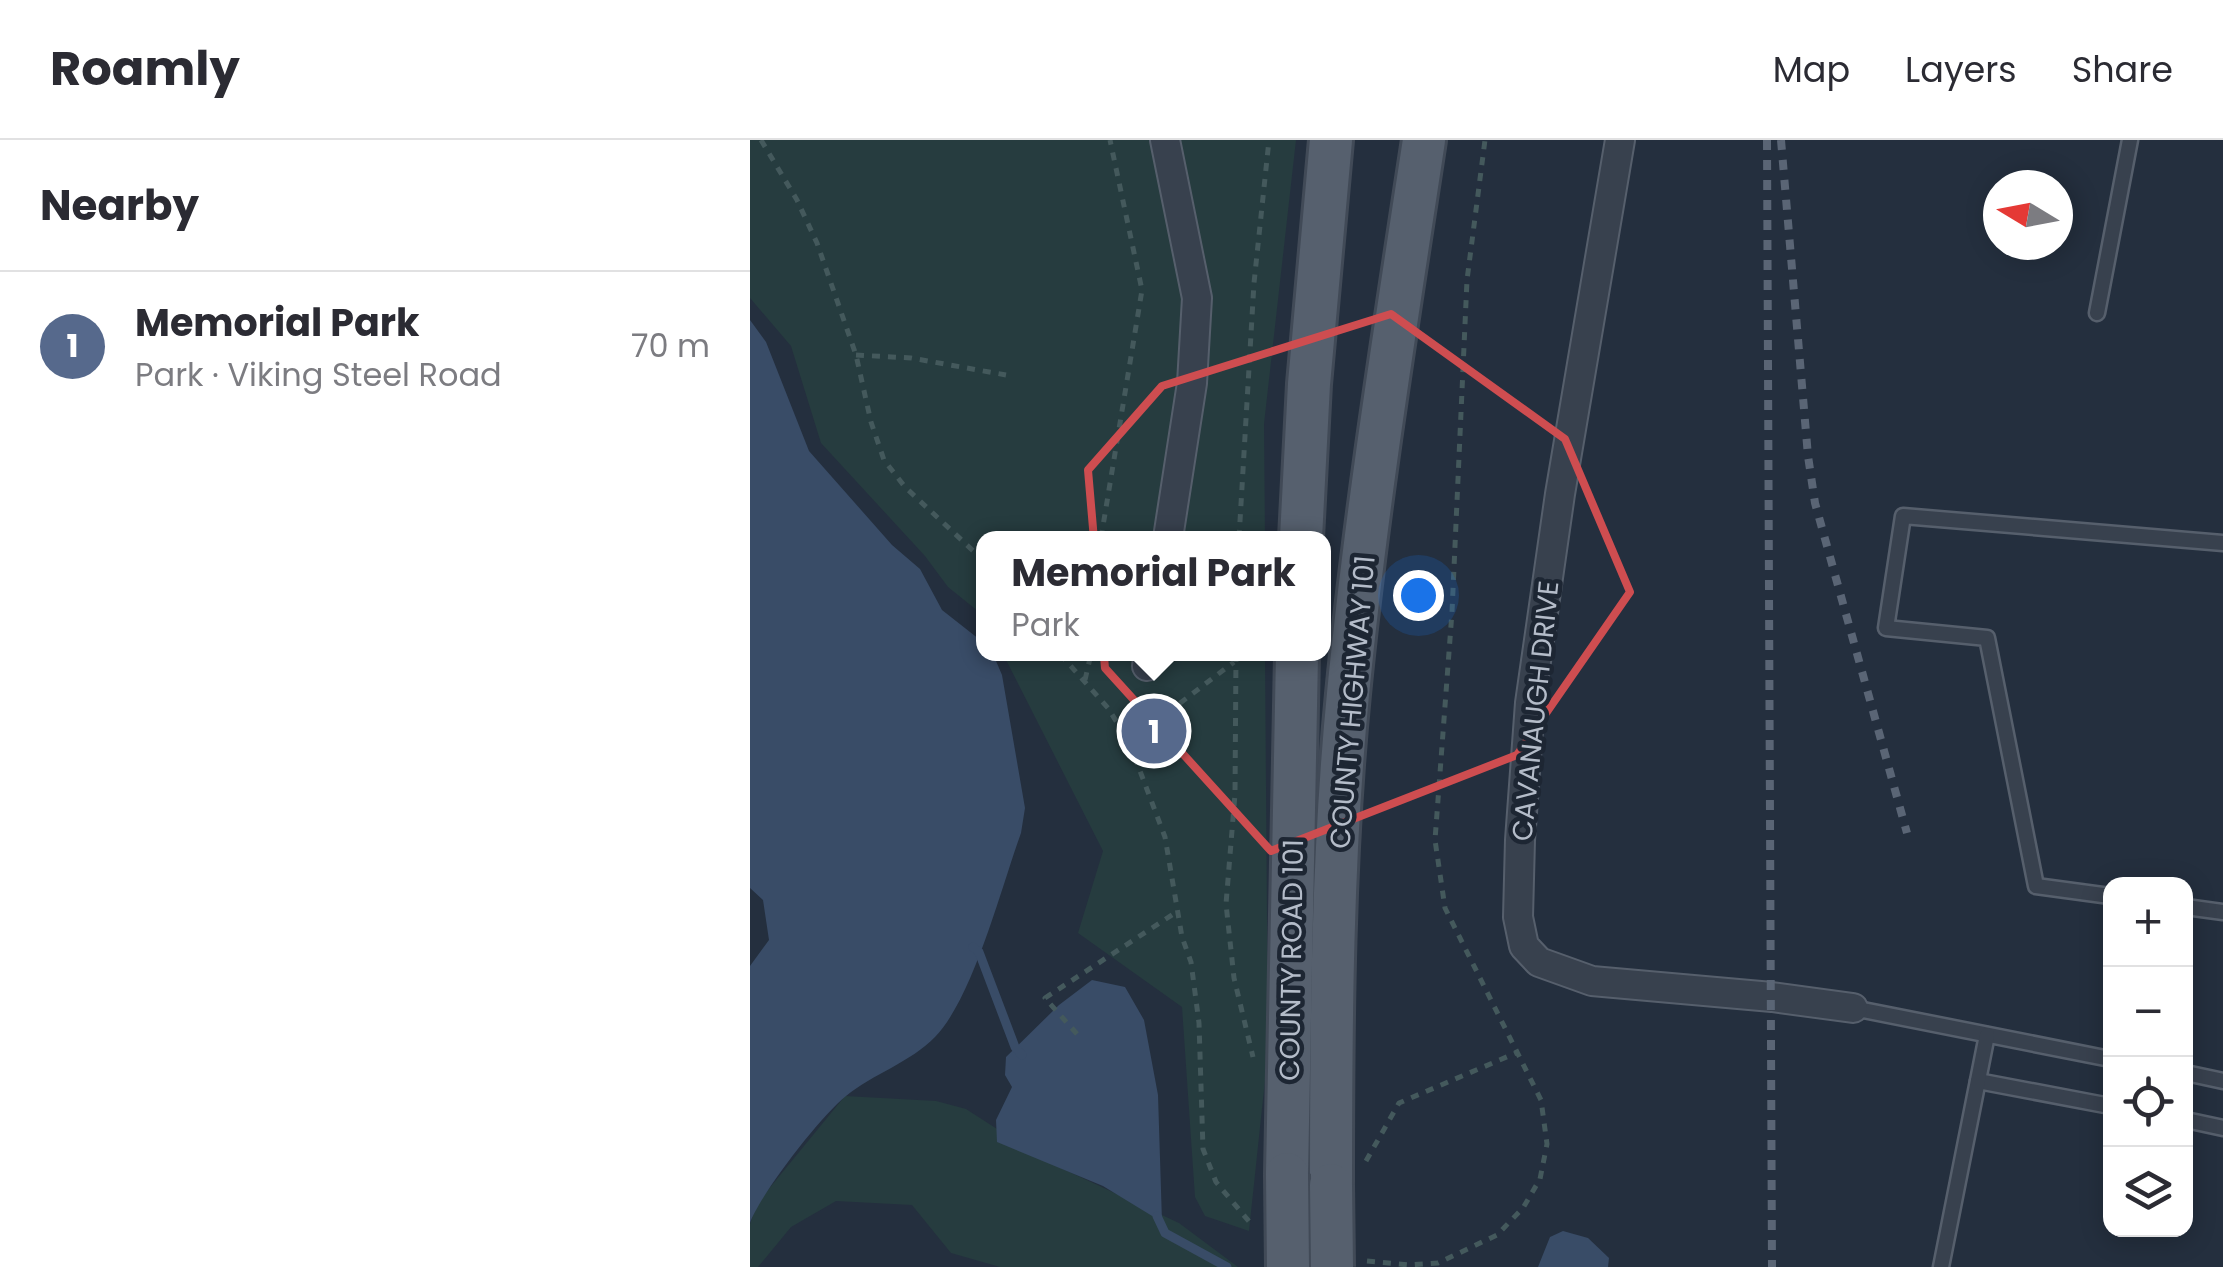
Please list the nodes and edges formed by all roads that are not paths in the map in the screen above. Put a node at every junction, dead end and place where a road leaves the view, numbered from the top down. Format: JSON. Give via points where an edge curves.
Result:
{"nodes":[{"id":1,"x":1166,"y":140,"type":"edge"},
{"id":2,"x":1331,"y":140,"type":"edge"},
{"id":3,"x":1424,"y":140,"type":"edge"},
{"id":4,"x":1620,"y":140,"type":"edge"},
{"id":5,"x":2130,"y":140,"type":"edge"},
{"id":6,"x":2097,"y":313,"type":"dead end"},
{"id":7,"x":1169,"y":531,"type":"edge"},
{"id":8,"x":1301,"y":531,"type":"edge"},
{"id":9,"x":2223,"y":543,"type":"edge"},
{"id":10,"x":1297,"y":661,"type":"edge"},
{"id":11,"x":2103,"y":895,"type":"edge"},
{"id":12,"x":2193,"y":908,"type":"edge"},
{"id":13,"x":2223,"y":912,"type":"edge"},
{"id":14,"x":1854,"y":1008,"type":"joint"},
{"id":15,"x":1987,"y":1035,"type":"junction"},
{"id":16,"x":2103,"y":1058,"type":"edge"},
{"id":17,"x":2193,"y":1075,"type":"edge"},
{"id":18,"x":1978,"y":1081,"type":"junction"},
{"id":19,"x":2223,"y":1081,"type":"edge"},
{"id":20,"x":2103,"y":1105,"type":"edge"},
{"id":21,"x":2193,"y":1122,"type":"edge"},
{"id":22,"x":2223,"y":1128,"type":"edge"},
{"id":23,"x":1288,"y":1267,"type":"edge"},
{"id":24,"x":1332,"y":1267,"type":"edge"},
{"id":25,"x":1941,"y":1267,"type":"edge"}],
"edges":[{"from":1,"to":7,"type":"street","via":[[1197,298],[1192,383]]},
{"from":2,"to":8,"type":"main road"},
{"from":3,"to":24,"type":"main road","name":"COUNTY HIGHWAY 101","bridge":true,"via":[[1348,696],[1332,959],[1346,1178]]},
{"from":4,"to":14,"type":"street","name":"CAVANAUGH DRIVE","via":[[1530,703],[1518,917],[1524,946],[1539,962],[1592,981]]},
{"from":5,"to":6,"type":"lane"},
{"from":9,"to":11,"type":"lane","via":[[1903,516],[1886,628],[1987,638],[2036,886]]},
{"from":10,"to":23,"type":"main road","name":"COUNTY ROAD 101","bridge":true},
{"from":12,"to":13,"type":"lane"},
{"from":14,"to":15,"type":"lane"},
{"from":15,"to":16,"type":"lane"},
{"from":15,"to":18,"type":"lane"},
{"from":17,"to":19,"type":"lane"},
{"from":18,"to":20,"type":"lane"},
{"from":18,"to":25,"type":"lane"},
{"from":21,"to":22,"type":"lane"}]}
